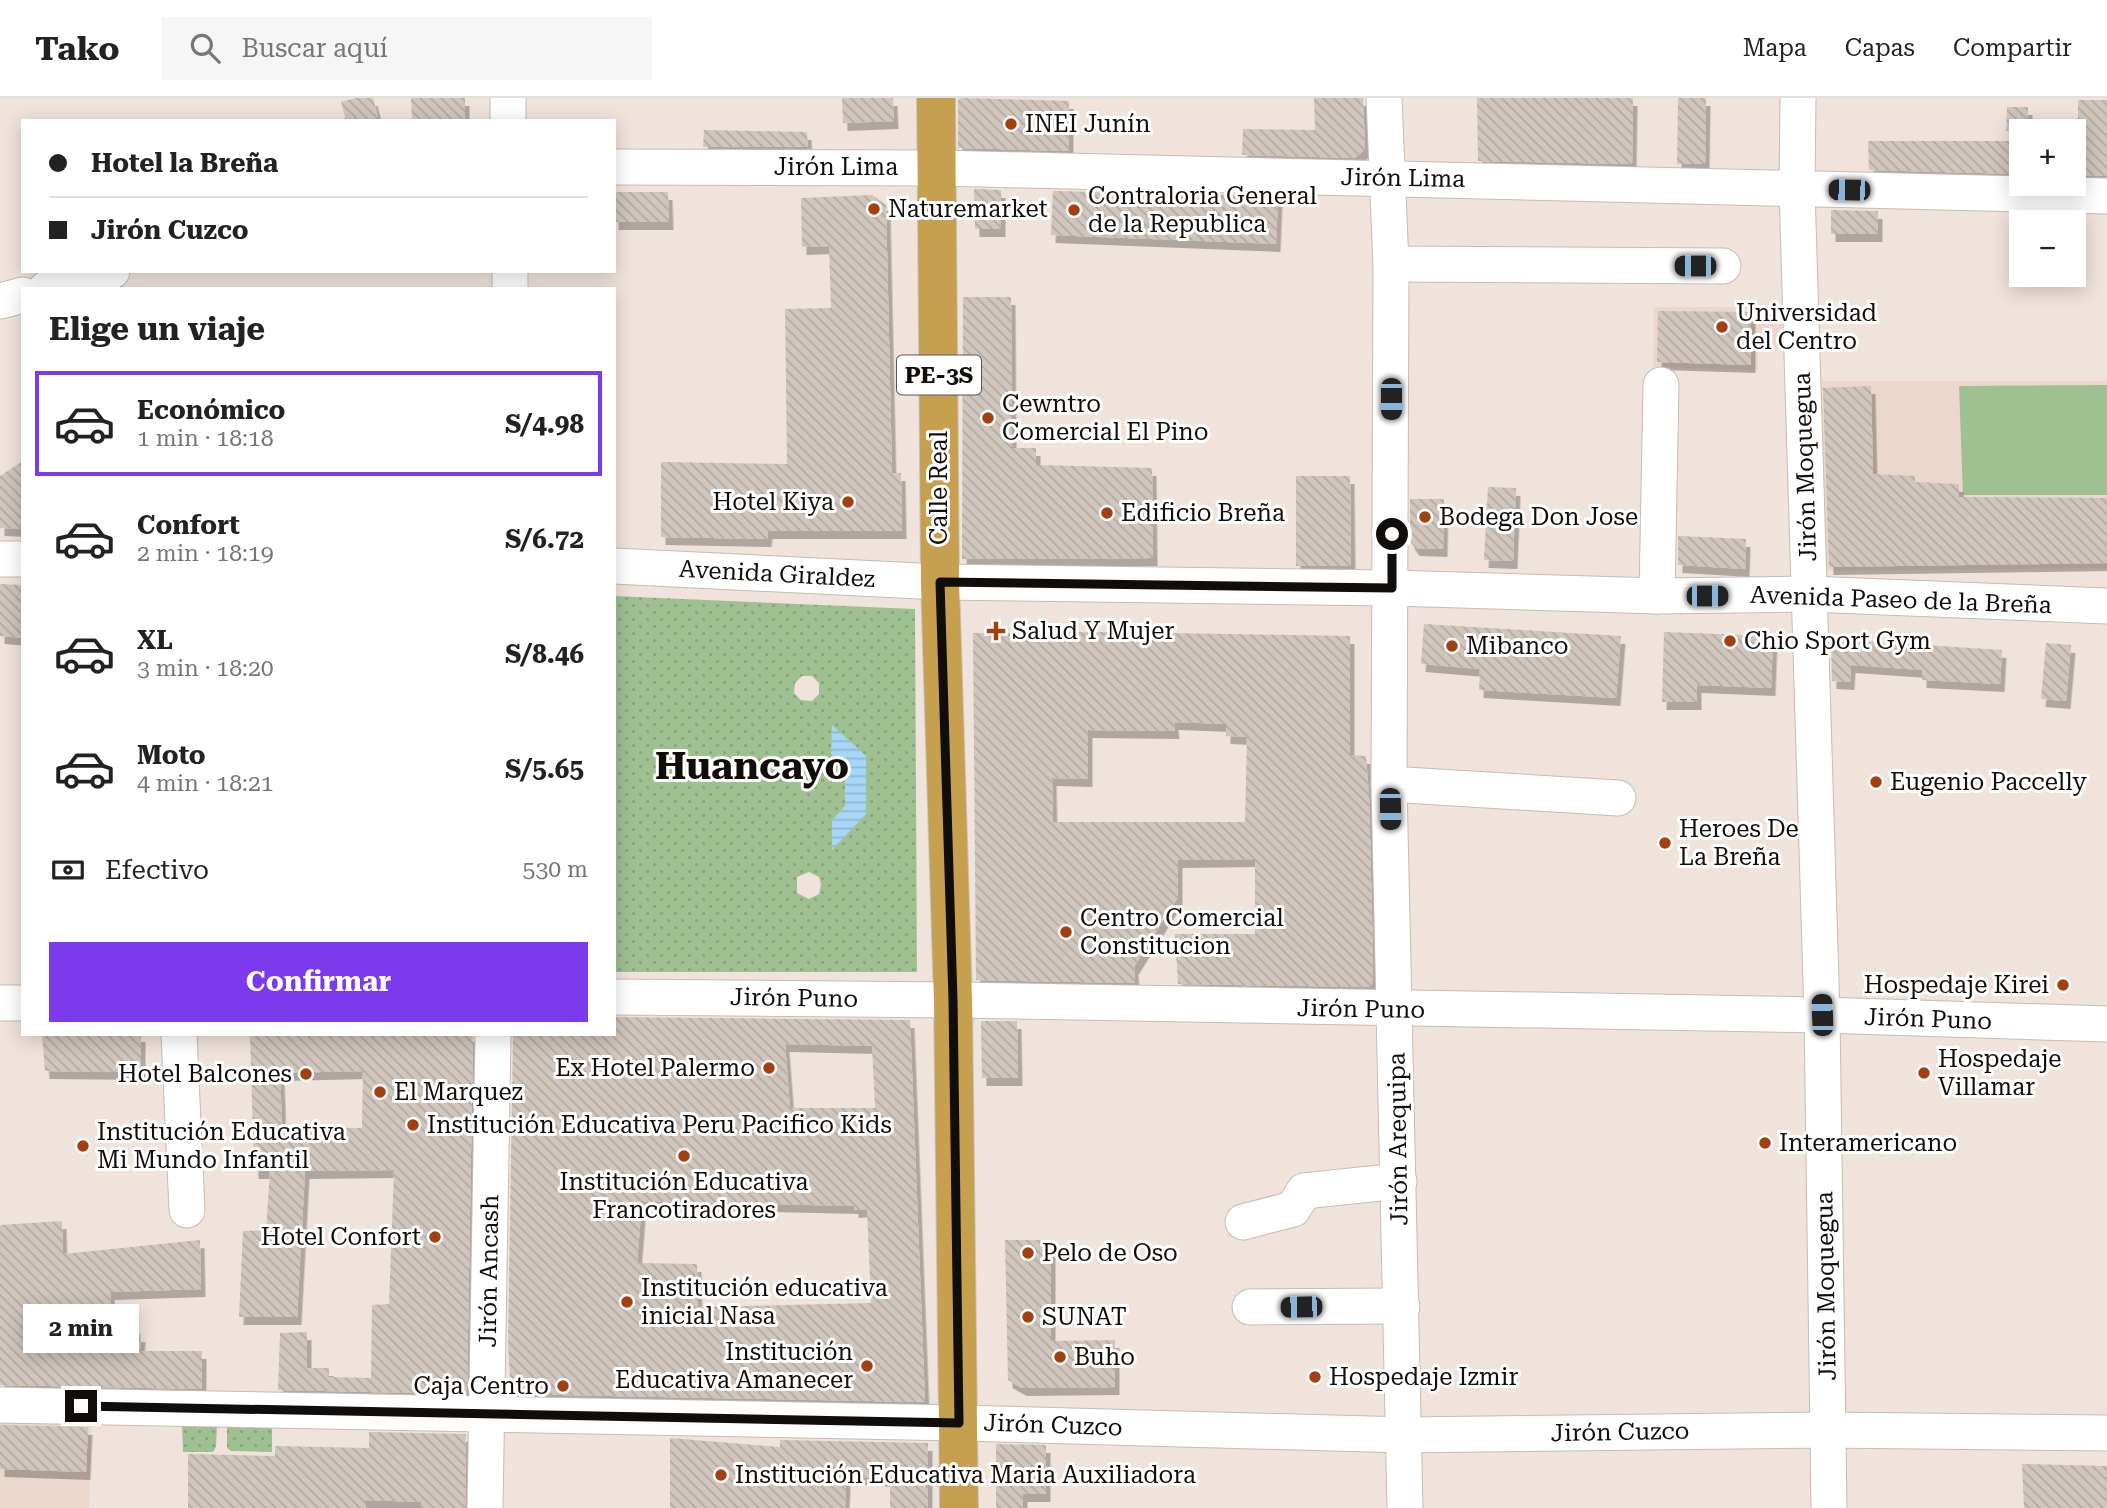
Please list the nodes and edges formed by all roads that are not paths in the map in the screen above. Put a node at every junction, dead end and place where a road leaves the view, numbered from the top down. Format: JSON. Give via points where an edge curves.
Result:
{"nodes":[{"id":1,"x":508,"y":98,"type":"edge"},
{"id":2,"x":936,"y":98,"type":"edge"},
{"id":3,"x":1384,"y":98,"type":"edge"},
{"id":4,"x":1798,"y":98,"type":"edge"},
{"id":5,"x":508,"y":119,"type":"edge"},
{"id":6,"x":616,"y":167,"type":"edge"},
{"id":7,"x":938,"y":168,"type":"junction"},
{"id":8,"x":1386,"y":177,"type":"junction"},
{"id":9,"x":1797,"y":189,"type":"junction"},
{"id":10,"x":2107,"y":196,"type":"edge"},
{"id":11,"x":1391,"y":264,"type":"junction"},
{"id":12,"x":1723,"y":266,"type":"dead end"},
{"id":13,"x":105,"y":273,"type":"edge"},
{"id":14,"x":53,"y":287,"type":"edge"},
{"id":15,"x":21,"y":296,"type":"edge"},
{"id":16,"x":0,"y":301,"type":"edge"},
{"id":17,"x":1661,"y":385,"type":"dead end"},
{"id":18,"x":0,"y":559,"type":"edge"},
{"id":19,"x":21,"y":559,"type":"edge"},
{"id":20,"x":616,"y":566,"type":"edge"},
{"id":21,"x":940,"y":582,"type":"junction"},
{"id":22,"x":1392,"y":588,"type":"junction"},
{"id":23,"x":1809,"y":594,"type":"junction"},
{"id":24,"x":1657,"y":596,"type":"junction"},
{"id":25,"x":2107,"y":606,"type":"edge"},
{"id":26,"x":1389,"y":784,"type":"junction"},
{"id":27,"x":1618,"y":798,"type":"dead end"},
{"id":28,"x":616,"y":997,"type":"edge"},
{"id":29,"x":953,"y":1000,"type":"junction"},
{"id":30,"x":0,"y":1003,"type":"edge"},
{"id":31,"x":21,"y":1003,"type":"edge"},
{"id":32,"x":1395,"y":1010,"type":"junction"},
{"id":33,"x":1822,"y":1015,"type":"junction"},
{"id":34,"x":2107,"y":1024,"type":"edge"},
{"id":35,"x":179,"y":1036,"type":"edge"},
{"id":36,"x":492,"y":1036,"type":"edge"},
{"id":37,"x":1399,"y":1181,"type":"junction"},
{"id":38,"x":187,"y":1210,"type":"dead end"},
{"id":39,"x":1243,"y":1222,"type":"dead end"},
{"id":40,"x":1402,"y":1306,"type":"junction"},
{"id":41,"x":1250,"y":1307,"type":"dead end"},
{"id":42,"x":0,"y":1405,"type":"edge"},
{"id":43,"x":486,"y":1414,"type":"junction"},
{"id":44,"x":959,"y":1423,"type":"junction"},
{"id":45,"x":1827,"y":1430,"type":"junction"},
{"id":46,"x":2107,"y":1433,"type":"edge"},
{"id":47,"x":1405,"y":1435,"type":"junction"},
{"id":48,"x":485,"y":1508,"type":"edge"},
{"id":49,"x":959,"y":1508,"type":"edge"},
{"id":50,"x":1405,"y":1508,"type":"edge"},
{"id":51,"x":1829,"y":1508,"type":"edge"}],
"edges":[{"from":1,"to":5,"type":"street"},
{"from":2,"to":7,"type":"highway","name":"Calle Real","number":"PE-3S"},
{"from":3,"to":8,"type":"street","name":"Jirón Arequipa"},
{"from":4,"to":9,"type":"street","name":"Jirón Moquegua"},
{"from":6,"to":7,"type":"street","name":"Jirón Lima"},
{"from":7,"to":8,"type":"street","name":"Jirón Lima"},
{"from":7,"to":21,"type":"highway","name":"Calle Real","number":"PE-3S"},
{"from":8,"to":9,"type":"street","name":"Jirón Lima"},
{"from":8,"to":11,"type":"street","name":"Jirón Arequipa"},
{"from":9,"to":10,"type":"street","name":"Jirón Lima"},
{"from":9,"to":23,"type":"street","name":"Jirón Moquegua"},
{"from":11,"to":12,"type":"street"},
{"from":11,"to":22,"type":"street","name":"Jirón Arequipa"},
{"from":13,"to":14,"type":"street"},
{"from":15,"to":16,"type":"street"},
{"from":17,"to":24,"type":"street"},
{"from":18,"to":19,"type":"street"},
{"from":20,"to":21,"type":"street","name":"Avenida Giraldez"},
{"from":21,"to":22,"type":"street","name":"Avenida Paseo de la Breña"},
{"from":21,"to":29,"type":"highway","name":"Calle Real","number":"PE-3S"},
{"from":22,"to":24,"type":"street","name":"Avenida Paseo de la Breña"},
{"from":22,"to":26,"type":"street","name":"Jirón Arequipa"},
{"from":23,"to":24,"type":"street","name":"Avenida Paseo de la Breña"},
{"from":23,"to":25,"type":"street","name":"Avenida Paseo de la Breña"},
{"from":23,"to":33,"type":"street","name":"Jirón Moquegua"},
{"from":26,"to":27,"type":"street"},
{"from":26,"to":32,"type":"street","name":"Jirón Arequipa"},
{"from":28,"to":29,"type":"street","name":"Jirón Puno"},
{"from":29,"to":32,"type":"street","name":"Jirón Puno"},
{"from":29,"to":44,"type":"highway","name":"Calle Real","number":"PE-3S"},
{"from":30,"to":31,"type":"street"},
{"from":32,"to":33,"type":"street","name":"Jirón Puno"},
{"from":32,"to":37,"type":"street","name":"Jirón Arequipa"},
{"from":33,"to":34,"type":"street","name":"Jirón Puno"},
{"from":33,"to":45,"type":"street","name":"Jirón Moquegua"},
{"from":35,"to":38,"type":"street"},
{"from":36,"to":43,"type":"street","name":"Jirón Ancash"},
{"from":37,"to":39,"type":"street","via":[[1304,1191],[1293,1209]]},
{"from":37,"to":40,"type":"street","name":"Jirón Arequipa"},
{"from":40,"to":41,"type":"street"},
{"from":40,"to":47,"type":"street","name":"Jirón Arequipa"},
{"from":42,"to":43,"type":"street","name":"Jirón Cuzco"},
{"from":43,"to":44,"type":"street","name":"Jirón Cuzco"},
{"from":43,"to":48,"type":"street","name":"Jirón Ancash"},
{"from":44,"to":47,"type":"street","name":"Jirón Cuzco"},
{"from":44,"to":49,"type":"highway","name":"Calle Real","number":"PE-3S"},
{"from":45,"to":46,"type":"street","name":"Jirón Cuzco"},
{"from":45,"to":47,"type":"street","name":"Jirón Cuzco"},
{"from":45,"to":51,"type":"street","name":"Jirón Moquegua"},
{"from":47,"to":50,"type":"street","name":"Jirón Arequipa"}]}
